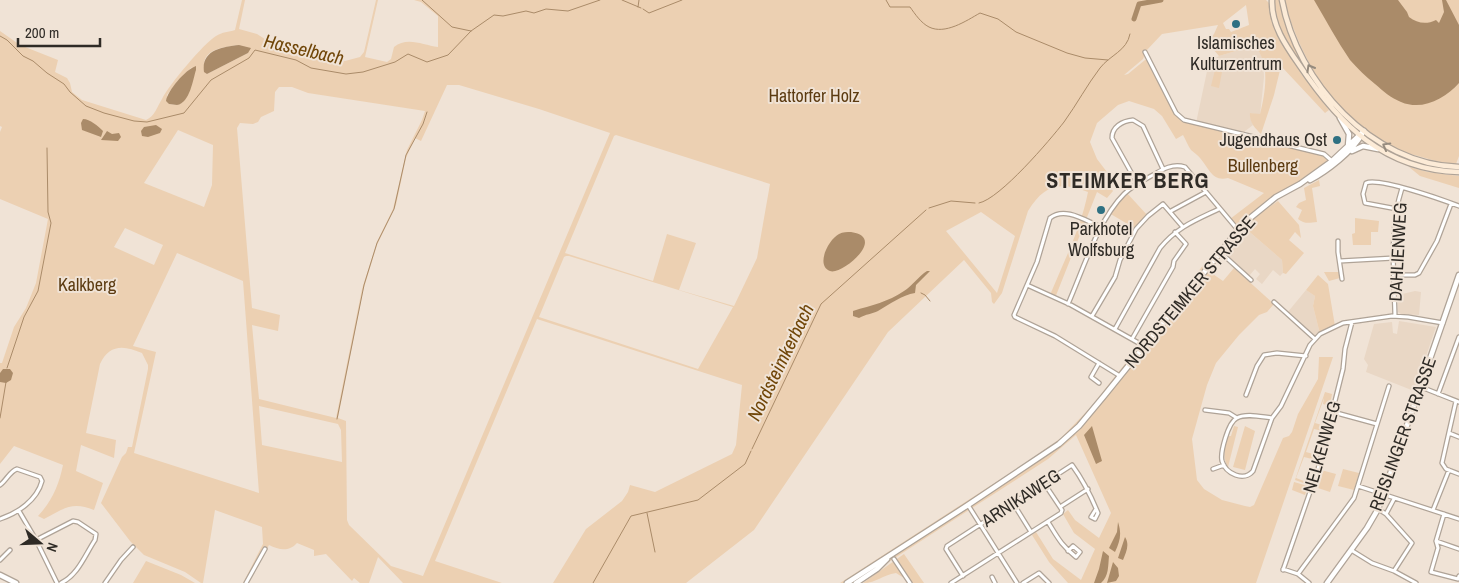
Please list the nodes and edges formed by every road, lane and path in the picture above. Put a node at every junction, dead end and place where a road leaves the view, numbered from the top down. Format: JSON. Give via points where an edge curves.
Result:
{"nodes":[{"id":1,"x":1272,"y":0,"type":"edge"},
{"id":2,"x":1282,"y":0,"type":"edge"},
{"id":3,"x":1145,"y":52,"type":"dead end"},
{"id":4,"x":1340,"y":118,"type":"junction"},
{"id":5,"x":1364,"y":131,"type":"junction"},
{"id":6,"x":1360,"y":136,"type":"junction"},
{"id":7,"x":1347,"y":148,"type":"junction"},
{"id":8,"x":1378,"y":149,"type":"junction"},
{"id":9,"x":1340,"y":158,"type":"junction"},
{"id":10,"x":1333,"y":162,"type":"junction"},
{"id":11,"x":1459,"y":167,"type":"edge"},
{"id":12,"x":1163,"y":170,"type":"junction"},
{"id":13,"x":1459,"y":172,"type":"edge"},
{"id":14,"x":1137,"y":183,"type":"junction"},
{"id":15,"x":1402,"y":188,"type":"junction"},
{"id":16,"x":1206,"y":192,"type":"junction"},
{"id":17,"x":1452,"y":204,"type":"junction"},
{"id":18,"x":1459,"y":206,"type":"edge"},
{"id":19,"x":1219,"y":208,"type":"junction"},
{"id":20,"x":1397,"y":209,"type":"junction"},
{"id":21,"x":1171,"y":212,"type":"junction"},
{"id":22,"x":1182,"y":226,"type":"junction"},
{"id":23,"x":1101,"y":227,"type":"junction"},
{"id":24,"x":1238,"y":230,"type":"junction"},
{"id":25,"x":1175,"y":232,"type":"junction"},
{"id":26,"x":1338,"y":240,"type":"dead end"},
{"id":27,"x":1220,"y":252,"type":"junction"},
{"id":28,"x":1394,"y":258,"type":"junction"},
{"id":29,"x":1340,"y":261,"type":"junction"},
{"id":30,"x":1394,"y":275,"type":"junction"},
{"id":31,"x":1459,"y":275,"type":"edge"},
{"id":32,"x":1342,"y":279,"type":"dead end"},
{"id":33,"x":1251,"y":280,"type":"dead end"},
{"id":34,"x":1027,"y":285,"type":"junction"},
{"id":35,"x":1457,"y":285,"type":"edge"},
{"id":36,"x":1274,"y":302,"type":"dead end"},
{"id":37,"x":1068,"y":304,"type":"junction"},
{"id":38,"x":1092,"y":316,"type":"junction"},
{"id":39,"x":1395,"y":316,"type":"junction"},
{"id":40,"x":1352,"y":322,"type":"junction"},
{"id":41,"x":1443,"y":323,"type":"junction"},
{"id":42,"x":1115,"y":329,"type":"junction"},
{"id":43,"x":1459,"y":337,"type":"edge"},
{"id":44,"x":1132,"y":339,"type":"junction"},
{"id":45,"x":1315,"y":339,"type":"junction"},
{"id":46,"x":1145,"y":346,"type":"junction"},
{"id":47,"x":1306,"y":356,"type":"junction"},
{"id":48,"x":1099,"y":363,"type":"junction"},
{"id":49,"x":1120,"y":376,"type":"junction"},
{"id":50,"x":1099,"y":382,"type":"dead end"},
{"id":51,"x":1389,"y":386,"type":"dead end"},
{"id":52,"x":1421,"y":387,"type":"junction"},
{"id":53,"x":1438,"y":394,"type":"junction"},
{"id":54,"x":1246,"y":395,"type":"dead end"},
{"id":55,"x":1457,"y":401,"type":"edge"},
{"id":56,"x":1205,"y":410,"type":"dead end"},
{"id":57,"x":1333,"y":412,"type":"junction"},
{"id":58,"x":1237,"y":418,"type":"junction"},
{"id":59,"x":1272,"y":418,"type":"junction"},
{"id":60,"x":1377,"y":424,"type":"junction"},
{"id":61,"x":1449,"y":433,"type":"junction"},
{"id":62,"x":1459,"y":437,"type":"edge"},
{"id":63,"x":1224,"y":465,"type":"junction"},
{"id":64,"x":1213,"y":469,"type":"dead end"},
{"id":65,"x":1449,"y":470,"type":"junction"},
{"id":66,"x":1459,"y":474,"type":"edge"},
{"id":67,"x":1044,"y":482,"type":"junction"},
{"id":68,"x":0,"y":485,"type":"edge"},
{"id":69,"x":1358,"y":486,"type":"junction"},
{"id":70,"x":1088,"y":489,"type":"junction"},
{"id":71,"x":1384,"y":495,"type":"junction"},
{"id":72,"x":1394,"y":499,"type":"junction"},
{"id":73,"x":1013,"y":503,"type":"junction"},
{"id":74,"x":969,"y":507,"type":"junction"},
{"id":75,"x":1060,"y":507,"type":"junction"},
{"id":76,"x":1096,"y":508,"type":"dead end"},
{"id":77,"x":1378,"y":509,"type":"junction"},
{"id":78,"x":1433,"y":510,"type":"junction"},
{"id":79,"x":19,"y":511,"type":"junction"},
{"id":80,"x":1386,"y":514,"type":"junction"},
{"id":81,"x":1444,"y":514,"type":"junction"},
{"id":82,"x":0,"y":519,"type":"edge"},
{"id":83,"x":1459,"y":519,"type":"edge"},
{"id":84,"x":1048,"y":522,"type":"junction"},
{"id":85,"x":980,"y":524,"type":"junction"},
{"id":86,"x":1031,"y":532,"type":"junction"},
{"id":87,"x":36,"y":540,"type":"junction"},
{"id":88,"x":1436,"y":541,"type":"junction"},
{"id":89,"x":132,"y":547,"type":"dead end"},
{"id":90,"x":265,"y":549,"type":"dead end"},
{"id":91,"x":1459,"y":549,"type":"edge"},
{"id":92,"x":10,"y":550,"type":"dead end"},
{"id":93,"x":1351,"y":550,"type":"junction"},
{"id":94,"x":1068,"y":551,"type":"dead end"},
{"id":95,"x":998,"y":553,"type":"junction"},
{"id":96,"x":894,"y":559,"type":"dead end"},
{"id":97,"x":0,"y":560,"type":"edge"},
{"id":98,"x":1394,"y":571,"type":"junction"},
{"id":99,"x":1298,"y":574,"type":"junction"},
{"id":100,"x":0,"y":575,"type":"edge"},
{"id":101,"x":962,"y":576,"type":"junction"},
{"id":102,"x":1459,"y":576,"type":"edge"},
{"id":103,"x":992,"y":577,"type":"dead end"},
{"id":104,"x":859,"y":581,"type":"edge"},
{"id":105,"x":16,"y":583,"type":"edge"},
{"id":106,"x":57,"y":583,"type":"edge"},
{"id":107,"x":61,"y":583,"type":"edge"},
{"id":108,"x":105,"y":583,"type":"edge"},
{"id":109,"x":246,"y":583,"type":"edge"},
{"id":110,"x":847,"y":583,"type":"edge"},
{"id":111,"x":910,"y":583,"type":"edge"},
{"id":112,"x":951,"y":583,"type":"edge"},
{"id":113,"x":995,"y":583,"type":"edge"},
{"id":114,"x":1017,"y":583,"type":"edge"},
{"id":115,"x":1023,"y":583,"type":"edge"},
{"id":116,"x":1048,"y":583,"type":"edge"},
{"id":117,"x":1309,"y":583,"type":"edge"},
{"id":118,"x":1327,"y":583,"type":"edge"},
{"id":119,"x":1416,"y":583,"type":"edge"}],
"edges":[{"from":1,"to":4,"type":"main road","via":[[1277,28],[1289,51]]},
{"from":5,"to":2,"type":"main road","one_way":true,"via":[[1318,82],[1296,41]]},
{"from":3,"to":10,"type":"street","via":[[1176,113],[1184,120],[1324,154]]},
{"from":4,"to":6,"type":"main road"},
{"from":4,"to":7,"type":"street","via":[[1349,134]]},
{"from":5,"to":6,"type":"street","name":"NORDSTEIMKER STRASSE"},
{"from":11,"to":5,"type":"main road","one_way":true,"via":[[1420,161],[1389,148]]},
{"from":6,"to":7,"type":"street","name":"NORDSTEIMKER STRASSE"},
{"from":6,"to":8,"type":"main road"},
{"from":6,"to":9,"type":"street","name":"NORDSTEIMKER STRASSE"},
{"from":7,"to":10,"type":"street","name":"NORDSTEIMKER STRASSE"},
{"from":8,"to":9,"type":"street","via":[[1363,146]]},
{"from":8,"to":13,"type":"main road","via":[[1415,165]]},
{"from":9,"to":10,"type":"street","name":"NORDSTEIMKER STRASSE"},
{"from":10,"to":24,"type":"street","name":"NORDSTEIMKER STRASSE","via":[[1318,175],[1264,206]]},
{"from":12,"to":14,"type":"street"},
{"from":12,"to":14,"type":"street","via":[[1143,126],[1133,120],[1124,122],[1114,129],[1112,138]]},
{"from":12,"to":16,"type":"street","via":[[1178,165],[1185,167]]},
{"from":14,"to":23,"type":"street","via":[[1114,205]]},
{"from":15,"to":17,"type":"street"},
{"from":15,"to":20,"type":"street","name":"DAHLIENWEG"},
{"from":15,"to":20,"type":"street","via":[[1369,181],[1364,186],[1365,203]]},
{"from":16,"to":19,"type":"street"},
{"from":16,"to":21,"type":"street"},
{"from":17,"to":18,"type":"street"},
{"from":17,"to":30,"type":"street","via":[[1420,272]]},
{"from":19,"to":22,"type":"street"},
{"from":19,"to":24,"type":"street"},
{"from":20,"to":28,"type":"street","name":"DAHLIENWEG"},
{"from":21,"to":22,"type":"street"},
{"from":21,"to":38,"type":"street","via":[[1163,204],[1136,229],[1115,277]]},
{"from":22,"to":25,"type":"street"},
{"from":23,"to":34,"type":"street","via":[[1067,213],[1052,216]]},
{"from":23,"to":37,"type":"street"},
{"from":24,"to":27,"type":"street","name":"NORDSTEIMKER STRASSE"},
{"from":25,"to":42,"type":"street","via":[[1160,248]]},
{"from":25,"to":44,"type":"street","via":[[1186,244]]},
{"from":26,"to":29,"type":"street"},
{"from":27,"to":33,"type":"street"},
{"from":27,"to":46,"type":"street","name":"NORDSTEIMKER STRASSE"},
{"from":28,"to":29,"type":"street"},
{"from":28,"to":30,"type":"street","name":"DAHLIENWEG"},
{"from":29,"to":32,"type":"street"},
{"from":30,"to":39,"type":"street","name":"DAHLIENWEG"},
{"from":31,"to":35,"type":"street","name":"REISLINGER STRASSE"},
{"from":34,"to":37,"type":"street"},
{"from":34,"to":48,"type":"street","via":[[1015,317]]},
{"from":35,"to":41,"type":"street","name":"REISLINGER STRASSE"},
{"from":36,"to":45,"type":"street"},
{"from":37,"to":38,"type":"street"},
{"from":38,"to":42,"type":"street"},
{"from":39,"to":40,"type":"street"},
{"from":39,"to":41,"type":"street"},
{"from":40,"to":45,"type":"street","via":[[1342,323]]},
{"from":40,"to":57,"type":"street","name":"NELKENWEG"},
{"from":41,"to":52,"type":"street","name":"REISLINGER STRASSE"},
{"from":42,"to":44,"type":"street"},
{"from":43,"to":53,"type":"street"},
{"from":44,"to":46,"type":"street"},
{"from":45,"to":47,"type":"street"},
{"from":46,"to":49,"type":"street","name":"NORDSTEIMKER STRASSE"},
{"from":47,"to":54,"type":"street","via":[[1264,355]]},
{"from":47,"to":59,"type":"street"},
{"from":48,"to":49,"type":"street"},
{"from":48,"to":50,"type":"street","via":[[1091,377]]},
{"from":49,"to":74,"type":"street","name":"NORDSTEIMKER STRASSE","via":[[1059,444]]},
{"from":51,"to":60,"type":"street"},
{"from":52,"to":53,"type":"street"},
{"from":52,"to":71,"type":"street","name":"REISLINGER STRASSE"},
{"from":53,"to":55,"type":"street"},
{"from":55,"to":61,"type":"street"},
{"from":56,"to":58,"type":"street","via":[[1229,413]]},
{"from":57,"to":60,"type":"street"},
{"from":57,"to":99,"type":"street","name":"NELKENWEG","via":[[1318,469],[1283,570]]},
{"from":58,"to":59,"type":"street"},
{"from":58,"to":63,"type":"street","via":[[1231,424],[1222,450]]},
{"from":59,"to":63,"type":"street","via":[[1250,476],[1238,476]]},
{"from":60,"to":69,"type":"street"},
{"from":61,"to":62,"type":"street"},
{"from":61,"to":65,"type":"street","via":[[1442,463]]},
{"from":63,"to":64,"type":"street"},
{"from":65,"to":66,"type":"street"},
{"from":65,"to":78,"type":"street"},
{"from":67,"to":70,"type":"street","name":"ARNIKAWEG","via":[[1072,464]]},
{"from":67,"to":73,"type":"street","name":"ARNIKAWEG"},
{"from":67,"to":75,"type":"street"},
{"from":68,"to":79,"type":"street","via":[[16,469],[41,478],[36,494]]},
{"from":69,"to":71,"type":"street"},
{"from":69,"to":99,"type":"street","via":[[1354,498]]},
{"from":70,"to":75,"type":"street","name":"ARNIKAWEG"},
{"from":70,"to":76,"type":"street"},
{"from":71,"to":72,"type":"street"},
{"from":71,"to":77,"type":"street","name":"REISLINGER STRASSE"},
{"from":72,"to":78,"type":"street"},
{"from":72,"to":80,"type":"street"},
{"from":73,"to":85,"type":"street","name":"ARNIKAWEG"},
{"from":73,"to":86,"type":"street"},
{"from":74,"to":85,"type":"street"},
{"from":74,"to":104,"type":"street","name":"NORDSTEIMKER STRASSE","via":[[897,550]]},
{"from":75,"to":84,"type":"street","name":"ARNIKAWEG","via":[[1061,513]]},
{"from":77,"to":80,"type":"street"},
{"from":77,"to":93,"type":"street","name":"REISLINGER STRASSE"},
{"from":78,"to":81,"type":"street"},
{"from":79,"to":82,"type":"street"},
{"from":79,"to":87,"type":"street"},
{"from":80,"to":98,"type":"street","via":[[1412,543]]},
{"from":81,"to":83,"type":"street"},
{"from":81,"to":88,"type":"street"},
{"from":84,"to":86,"type":"street"},
{"from":84,"to":94,"type":"street"},
{"from":85,"to":95,"type":"street"},
{"from":85,"to":101,"type":"street","name":"ARNIKAWEG","via":[[947,546]]},
{"from":86,"to":95,"type":"street"},
{"from":87,"to":106,"type":"street"},
{"from":87,"to":107,"type":"street","via":[[73,521],[96,534],[74,574]]},
{"from":88,"to":91,"type":"street"},
{"from":88,"to":102,"type":"street","via":[[1438,548],[1431,572],[1458,579]]},
{"from":89,"to":108,"type":"street"},
{"from":90,"to":109,"type":"street"},
{"from":92,"to":97,"type":"street"},
{"from":93,"to":98,"type":"street","via":[[1372,564]]},
{"from":93,"to":118,"type":"street","name":"REISLINGER STRASSE"},
{"from":95,"to":101,"type":"street"},
{"from":95,"to":114,"type":"street"},
{"from":96,"to":111,"type":"street"},
{"from":98,"to":119,"type":"street"},
{"from":99,"to":117,"type":"street","name":"NELKENWEG"},
{"from":100,"to":105,"type":"street"},
{"from":101,"to":112,"type":"street"},
{"from":103,"to":113,"type":"street"},
{"from":104,"to":110,"type":"street","name":"NORDSTEIMKER STRASSE"},
{"from":115,"to":116,"type":"street","via":[[1039,573]]}]}
